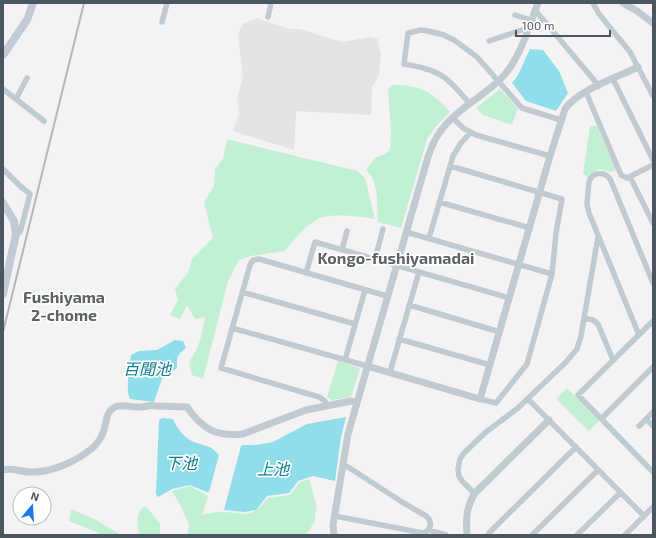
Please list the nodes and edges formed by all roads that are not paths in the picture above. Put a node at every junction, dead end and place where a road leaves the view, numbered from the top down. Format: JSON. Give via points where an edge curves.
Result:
{"nodes":[{"id":1,"x":33,"y":3,"type":"edge"},
{"id":2,"x":168,"y":3,"type":"edge"},
{"id":3,"x":271,"y":3,"type":"edge"},
{"id":4,"x":593,"y":3,"type":"edge"},
{"id":5,"x":623,"y":3,"type":"edge"},
{"id":6,"x":536,"y":6,"type":"edge"},
{"id":7,"x":515,"y":15,"type":"dead end"},
{"id":8,"x":268,"y":17,"type":"dead end"},
{"id":9,"x":531,"y":20,"type":"junction"},
{"id":10,"x":162,"y":22,"type":"dead end"},
{"id":11,"x":653,"y":23,"type":"edge"},
{"id":12,"x":528,"y":28,"type":"junction"},
{"id":13,"x":489,"y":41,"type":"dead end"},
{"id":14,"x":3,"y":55,"type":"edge"},
{"id":15,"x":638,"y":66,"type":"junction"},
{"id":16,"x":27,"y":78,"type":"dead end"},
{"id":17,"x":613,"y":79,"type":"junction"},
{"id":18,"x":498,"y":81,"type":"junction"},
{"id":19,"x":599,"y":86,"type":"junction"},
{"id":20,"x":3,"y":89,"type":"edge"},
{"id":21,"x":586,"y":92,"type":"junction"},
{"id":22,"x":653,"y":96,"type":"edge"},
{"id":23,"x":16,"y":99,"type":"junction"},
{"id":24,"x":470,"y":104,"type":"junction"},
{"id":25,"x":453,"y":118,"type":"junction"},
{"id":26,"x":561,"y":120,"type":"junction"},
{"id":27,"x":44,"y":121,"type":"dead end"},
{"id":28,"x":470,"y":133,"type":"junction"},
{"id":29,"x":550,"y":156,"type":"junction"},
{"id":30,"x":653,"y":160,"type":"edge"},
{"id":31,"x":450,"y":166,"type":"junction"},
{"id":32,"x":653,"y":166,"type":"edge"},
{"id":33,"x":3,"y":169,"type":"edge"},
{"id":34,"x":630,"y":177,"type":"junction"},
{"id":35,"x":540,"y":192,"type":"junction"},
{"id":36,"x":439,"y":202,"type":"junction"},
{"id":37,"x":3,"y":203,"type":"edge"},
{"id":38,"x":653,"y":223,"type":"edge"},
{"id":39,"x":530,"y":228,"type":"junction"},
{"id":40,"x":383,"y":229,"type":"dead end"},
{"id":41,"x":347,"y":231,"type":"dead end"},
{"id":42,"x":406,"y":232,"type":"junction"},
{"id":43,"x":16,"y":234,"type":"junction"},
{"id":44,"x":598,"y":237,"type":"junction"},
{"id":45,"x":429,"y":238,"type":"junction"},
{"id":46,"x":342,"y":250,"type":"junction"},
{"id":47,"x":605,"y":254,"type":"junction"},
{"id":48,"x":596,"y":256,"type":"junction"},
{"id":49,"x":375,"y":259,"type":"junction"},
{"id":50,"x":396,"y":265,"type":"junction"},
{"id":51,"x":519,"y":265,"type":"junction"},
{"id":52,"x":419,"y":272,"type":"junction"},
{"id":53,"x":306,"y":273,"type":"junction"},
{"id":54,"x":552,"y":274,"type":"junction"},
{"id":55,"x":653,"y":283,"type":"edge"},
{"id":56,"x":365,"y":290,"type":"junction"},
{"id":57,"x":242,"y":292,"type":"junction"},
{"id":58,"x":3,"y":294,"type":"edge"},
{"id":59,"x":387,"y":296,"type":"junction"},
{"id":60,"x":510,"y":298,"type":"junction"},
{"id":61,"x":409,"y":305,"type":"junction"},
{"id":62,"x":584,"y":318,"type":"junction"},
{"id":63,"x":653,"y":322,"type":"edge"},
{"id":64,"x":355,"y":324,"type":"junction"},
{"id":65,"x":232,"y":328,"type":"junction"},
{"id":66,"x":500,"y":332,"type":"junction"},
{"id":67,"x":639,"y":335,"type":"junction"},
{"id":68,"x":399,"y":339,"type":"junction"},
{"id":69,"x":345,"y":360,"type":"junction"},
{"id":70,"x":613,"y":360,"type":"junction"},
{"id":71,"x":490,"y":365,"type":"junction"},
{"id":72,"x":367,"y":366,"type":"junction"},
{"id":73,"x":653,"y":367,"type":"edge"},
{"id":74,"x":390,"y":372,"type":"junction"},
{"id":75,"x":480,"y":399,"type":"junction"},
{"id":76,"x":528,"y":399,"type":"junction"},
{"id":77,"x":356,"y":403,"type":"junction"},
{"id":78,"x":326,"y":406,"type":"junction"},
{"id":79,"x":653,"y":412,"type":"edge"},
{"id":80,"x":601,"y":419,"type":"junction"},
{"id":81,"x":646,"y":419,"type":"junction"},
{"id":82,"x":549,"y":420,"type":"junction"},
{"id":83,"x":639,"y":426,"type":"dead end"},
{"id":84,"x":653,"y":426,"type":"edge"},
{"id":85,"x":576,"y":448,"type":"junction"},
{"id":86,"x":343,"y":465,"type":"junction"},
{"id":87,"x":3,"y":470,"type":"edge"},
{"id":88,"x":598,"y":470,"type":"junction"},
{"id":89,"x":653,"y":472,"type":"edge"},
{"id":90,"x":620,"y":493,"type":"junction"},
{"id":91,"x":475,"y":494,"type":"junction"},
{"id":92,"x":653,"y":507,"type":"edge"},
{"id":93,"x":335,"y":516,"type":"junction"},
{"id":94,"x":644,"y":516,"type":"junction"},
{"id":95,"x":429,"y":530,"type":"junction"},
{"id":96,"x":334,"y":535,"type":"edge"},
{"id":97,"x":446,"y":535,"type":"edge"},
{"id":98,"x":467,"y":535,"type":"edge"},
{"id":99,"x":488,"y":535,"type":"edge"},
{"id":100,"x":532,"y":535,"type":"edge"},
{"id":101,"x":577,"y":535,"type":"edge"},
{"id":102,"x":625,"y":535,"type":"edge"}],
"edges":[{"from":1,"to":14,"type":"main road","via":[[27,20]]},
{"from":2,"to":10,"type":"street"},
{"from":3,"to":8,"type":"street"},
{"from":4,"to":15,"type":"street"},
{"from":5,"to":11,"type":"street"},
{"from":6,"to":9,"type":"street"},
{"from":6,"to":19,"type":"street"},
{"from":7,"to":9,"type":"street"},
{"from":9,"to":12,"type":"street"},
{"from":12,"to":13,"type":"street"},
{"from":12,"to":18,"type":"street","via":[[518,54]]},
{"from":15,"to":17,"type":"street"},
{"from":15,"to":22,"type":"street"},
{"from":16,"to":23,"type":"street"},
{"from":17,"to":19,"type":"street"},
{"from":17,"to":30,"type":"street"},
{"from":18,"to":24,"type":"street"},
{"from":18,"to":24,"type":"street","via":[[477,57],[454,40],[428,31],[408,33],[404,64],[443,75]]},
{"from":18,"to":26,"type":"street","via":[[522,108]]},
{"from":19,"to":21,"type":"street"},
{"from":20,"to":23,"type":"street"},
{"from":21,"to":26,"type":"street","via":[[568,104]]},
{"from":21,"to":34,"type":"street","via":[[621,175]]},
{"from":23,"to":27,"type":"street"},
{"from":24,"to":25,"type":"street"},
{"from":25,"to":28,"type":"street"},
{"from":25,"to":42,"type":"street","via":[[440,131],[431,147]]},
{"from":26,"to":29,"type":"street"},
{"from":28,"to":29,"type":"street"},
{"from":28,"to":31,"type":"street","via":[[457,149]]},
{"from":29,"to":35,"type":"street"},
{"from":31,"to":35,"type":"street"},
{"from":31,"to":36,"type":"street"},
{"from":32,"to":34,"type":"street"},
{"from":33,"to":43,"type":"street","via":[[30,194],[20,232]]},
{"from":34,"to":38,"type":"street"},
{"from":35,"to":39,"type":"street"},
{"from":35,"to":54,"type":"street","via":[[562,199]]},
{"from":36,"to":39,"type":"street"},
{"from":36,"to":45,"type":"street"},
{"from":37,"to":43,"type":"main road","via":[[12,216]]},
{"from":39,"to":51,"type":"street"},
{"from":40,"to":49,"type":"street"},
{"from":41,"to":46,"type":"street"},
{"from":42,"to":45,"type":"street"},
{"from":42,"to":50,"type":"street"},
{"from":43,"to":58,"type":"main road"},
{"from":44,"to":47,"type":"street"},
{"from":44,"to":48,"type":"street"},
{"from":44,"to":55,"type":"street","via":[[588,204],[590,179],[600,173],[611,181]]},
{"from":45,"to":51,"type":"street"},
{"from":46,"to":49,"type":"street"},
{"from":46,"to":53,"type":"street","via":[[315,242]]},
{"from":47,"to":48,"type":"street","via":[[599,252]]},
{"from":47,"to":67,"type":"street"},
{"from":48,"to":62,"type":"street"},
{"from":49,"to":50,"type":"street"},
{"from":50,"to":52,"type":"street"},
{"from":50,"to":59,"type":"street"},
{"from":51,"to":54,"type":"street"},
{"from":51,"to":60,"type":"street"},
{"from":52,"to":60,"type":"street"},
{"from":52,"to":61,"type":"street"},
{"from":53,"to":56,"type":"street"},
{"from":53,"to":57,"type":"street","via":[[259,259],[253,260]]},
{"from":54,"to":75,"type":"street","via":[[527,364],[496,403]]},
{"from":56,"to":59,"type":"street"},
{"from":56,"to":64,"type":"street"},
{"from":57,"to":64,"type":"street"},
{"from":57,"to":65,"type":"street"},
{"from":59,"to":72,"type":"street"},
{"from":60,"to":66,"type":"street"},
{"from":61,"to":66,"type":"street"},
{"from":61,"to":68,"type":"street"},
{"from":62,"to":70,"type":"street","via":[[598,324]]},
{"from":62,"to":76,"type":"street","via":[[577,350]]},
{"from":63,"to":67,"type":"street"},
{"from":64,"to":69,"type":"street"},
{"from":65,"to":69,"type":"street"},
{"from":65,"to":78,"type":"street","via":[[221,368],[319,397],[325,401]]},
{"from":66,"to":71,"type":"street"},
{"from":67,"to":70,"type":"street"},
{"from":68,"to":71,"type":"street"},
{"from":68,"to":74,"type":"street"},
{"from":69,"to":72,"type":"street"},
{"from":70,"to":80,"type":"street","via":[[578,395]]},
{"from":71,"to":75,"type":"street"},
{"from":72,"to":74,"type":"street"},
{"from":72,"to":77,"type":"street"},
{"from":73,"to":80,"type":"street"},
{"from":74,"to":75,"type":"street"},
{"from":76,"to":82,"type":"street"},
{"from":76,"to":91,"type":"street","via":[[486,432],[460,459],[459,476]]},
{"from":77,"to":78,"type":"street","via":[[351,401]]},
{"from":77,"to":86,"type":"street"},
{"from":78,"to":87,"type":"street","via":[[306,410],[243,434],[233,435],[210,430],[200,423],[187,407],[120,406],[109,412],[99,441],[92,449],[74,460],[47,471]]},
{"from":79,"to":81,"type":"street"},
{"from":80,"to":89,"type":"street"},
{"from":81,"to":83,"type":"street"},
{"from":81,"to":84,"type":"street"},
{"from":82,"to":85,"type":"street"},
{"from":82,"to":91,"type":"street"},
{"from":85,"to":88,"type":"street"},
{"from":85,"to":99,"type":"street"},
{"from":86,"to":93,"type":"street"},
{"from":86,"to":95,"type":"street","via":[[426,516],[431,522]]},
{"from":88,"to":90,"type":"street"},
{"from":88,"to":100,"type":"street"},
{"from":90,"to":94,"type":"street"},
{"from":90,"to":101,"type":"street"},
{"from":91,"to":98,"type":"street","via":[[467,511]]},
{"from":92,"to":94,"type":"street"},
{"from":93,"to":95,"type":"street","via":[[423,533]]},
{"from":93,"to":96,"type":"street"},
{"from":94,"to":102,"type":"street"},
{"from":95,"to":97,"type":"street"}]}
